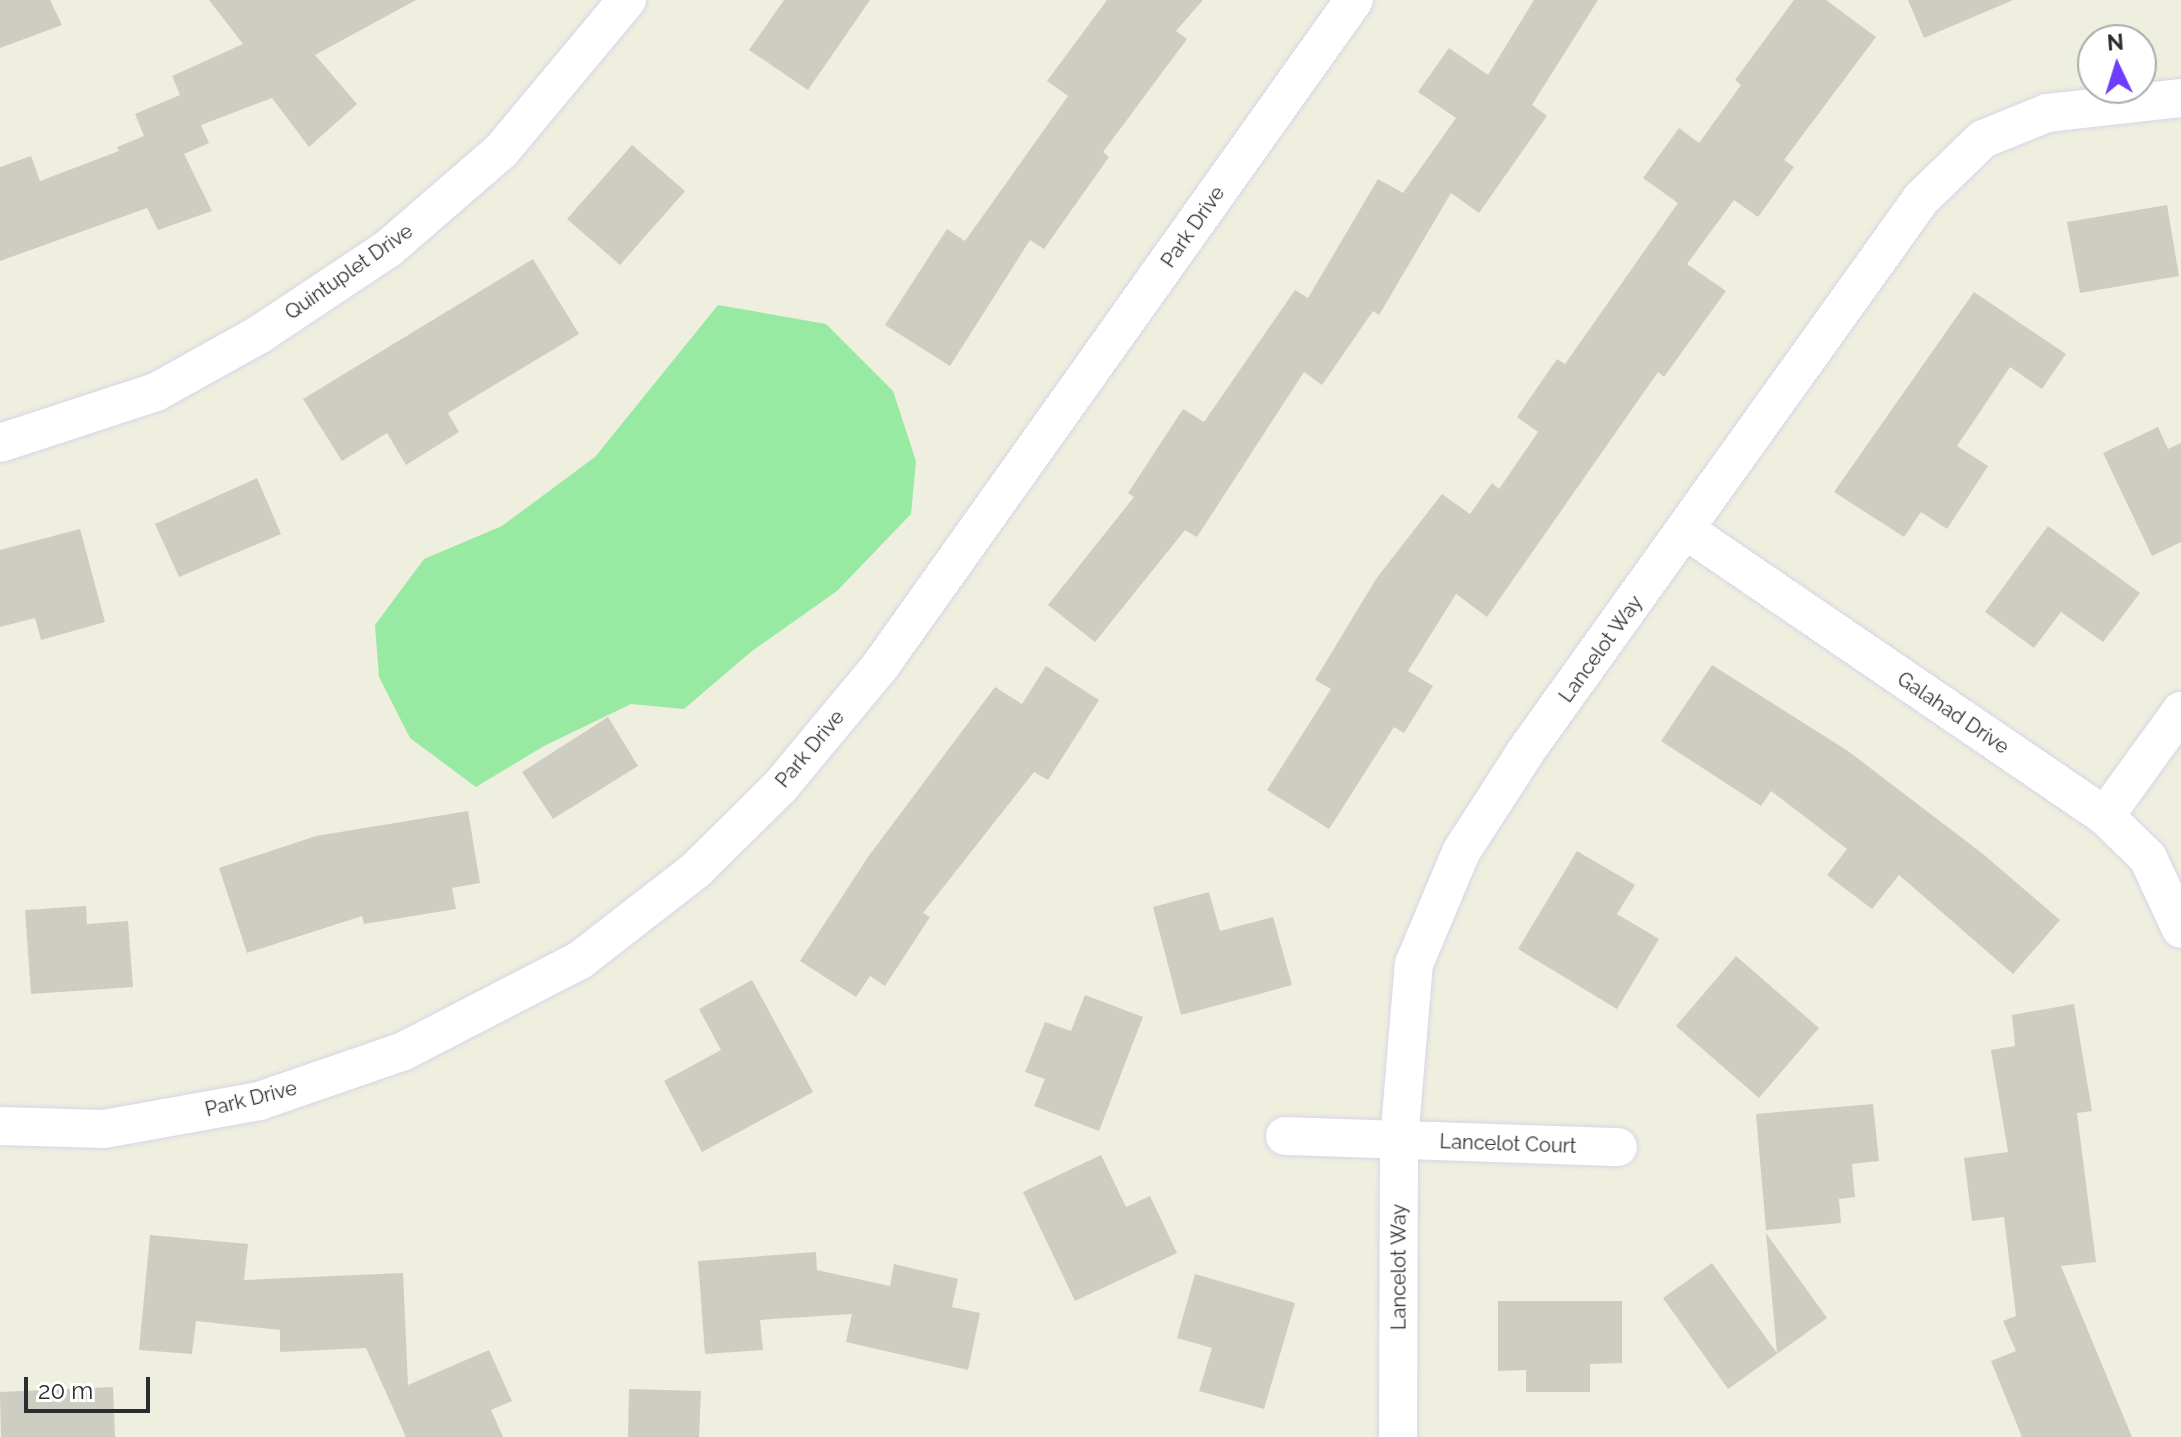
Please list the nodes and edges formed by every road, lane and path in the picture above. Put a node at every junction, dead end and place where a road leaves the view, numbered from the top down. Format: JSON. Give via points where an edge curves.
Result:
{"nodes":[{"id":1,"x":627,"y":0,"type":"edge"},
{"id":2,"x":1354,"y":0,"type":"edge"},
{"id":3,"x":2181,"y":98,"type":"edge"},
{"id":4,"x":0,"y":443,"type":"edge"},
{"id":5,"x":1687,"y":531,"type":"junction"},
{"id":6,"x":2181,"y":711,"type":"edge"},
{"id":7,"x":2105,"y":816,"type":"junction"},
{"id":8,"x":2181,"y":929,"type":"edge"},
{"id":9,"x":0,"y":1126,"type":"edge"},
{"id":10,"x":1285,"y":1136,"type":"dead end"},
{"id":11,"x":1399,"y":1141,"type":"junction"},
{"id":12,"x":1618,"y":1147,"type":"dead end"},
{"id":13,"x":1398,"y":1437,"type":"edge"}],
"edges":[{"from":1,"to":4,"type":"street","name":"Quintuplet Drive","via":[[501,151],[389,248],[260,334],[156,392]]},
{"from":2,"to":9,"type":"street","name":"Park Drive","via":[[881,665],[779,788],[696,870],[580,960],[404,1051],[259,1101],[212,1110],[104,1129]]},
{"from":3,"to":5,"type":"street","name":"Lancelot Way","via":[[2047,113],[1983,139],[1921,199]]},
{"from":5,"to":7,"type":"street","name":"Galahad Drive"},
{"from":5,"to":11,"type":"street","name":"Lancelot Way","via":[[1526,751],[1461,852],[1414,964]]},
{"from":6,"to":7,"type":"street"},
{"from":7,"to":8,"type":"street","name":"Galahad Drive","via":[[2148,858]]},
{"from":10,"to":11,"type":"street","name":"Lancelot Court"},
{"from":11,"to":12,"type":"street","name":"Lancelot Court"},
{"from":11,"to":13,"type":"street","name":"Lancelot Way"}]}
